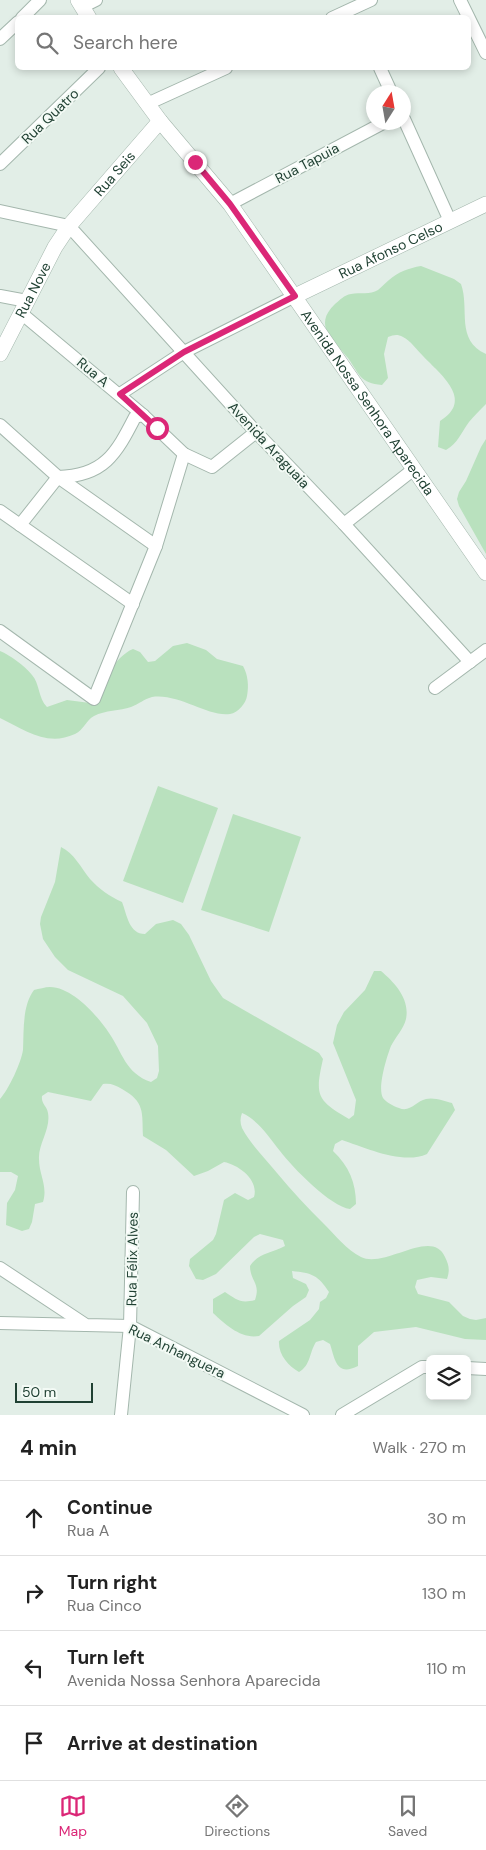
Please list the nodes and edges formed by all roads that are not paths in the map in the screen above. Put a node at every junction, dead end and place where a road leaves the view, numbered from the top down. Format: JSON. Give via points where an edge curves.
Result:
{"nodes":[{"id":1,"x":40,"y":0,"type":"edge"},
{"id":2,"x":96,"y":0,"type":"edge"},
{"id":3,"x":371,"y":0,"type":"edge"},
{"id":4,"x":460,"y":0,"type":"edge"},
{"id":5,"x":83,"y":8,"type":"edge"},
{"id":6,"x":353,"y":8,"type":"edge"},
{"id":7,"x":25,"y":15,"type":"edge"},
{"id":8,"x":338,"y":15,"type":"edge"},
{"id":9,"x":467,"y":15,"type":"edge"},
{"id":10,"x":471,"y":22,"type":"edge"},
{"id":11,"x":15,"y":25,"type":"edge"},
{"id":12,"x":0,"y":38,"type":"edge"},
{"id":13,"x":486,"y":53,"type":"edge"},
{"id":14,"x":97,"y":70,"type":"edge"},
{"id":15,"x":122,"y":70,"type":"edge"},
{"id":16,"x":222,"y":70,"type":"edge"},
{"id":17,"x":381,"y":70,"type":"edge"},
{"id":18,"x":388,"y":85,"type":"edge"},
{"id":19,"x":147,"y":104,"type":"junction"},
{"id":20,"x":160,"y":121,"type":"junction"},
{"id":21,"x":370,"y":130,"type":"edge"},
{"id":22,"x":409,"y":130,"type":"edge"},
{"id":23,"x":0,"y":164,"type":"edge"},
{"id":24,"x":230,"y":204,"type":"junction"},
{"id":25,"x":486,"y":204,"type":"edge"},
{"id":26,"x":0,"y":212,"type":"edge"},
{"id":27,"x":450,"y":221,"type":"junction"},
{"id":28,"x":69,"y":226,"type":"junction"},
{"id":29,"x":0,"y":296,"type":"edge"},
{"id":30,"x":295,"y":296,"type":"junction"},
{"id":31,"x":24,"y":307,"type":"junction"},
{"id":32,"x":184,"y":352,"type":"junction"},
{"id":33,"x":0,"y":354,"type":"edge"},
{"id":34,"x":120,"y":394,"type":"junction"},
{"id":35,"x":143,"y":414,"type":"junction"},
{"id":36,"x":0,"y":424,"type":"edge"},
{"id":37,"x":256,"y":432,"type":"junction"},
{"id":38,"x":184,"y":454,"type":"junction"},
{"id":39,"x":414,"y":469,"type":"junction"},
{"id":40,"x":58,"y":477,"type":"junction"},
{"id":41,"x":0,"y":510,"type":"edge"},
{"id":42,"x":20,"y":524,"type":"junction"},
{"id":43,"x":344,"y":524,"type":"junction"},
{"id":44,"x":156,"y":546,"type":"junction"},
{"id":45,"x":486,"y":573,"type":"edge"},
{"id":46,"x":133,"y":604,"type":"junction"},
{"id":47,"x":0,"y":631,"type":"edge"},
{"id":48,"x":486,"y":650,"type":"edge"},
{"id":49,"x":470,"y":662,"type":"junction"},
{"id":50,"x":435,"y":688,"type":"dead end"},
{"id":51,"x":133,"y":1192,"type":"dead end"},
{"id":52,"x":0,"y":1268,"type":"edge"},
{"id":53,"x":0,"y":1323,"type":"edge"},
{"id":54,"x":86,"y":1325,"type":"junction"},
{"id":55,"x":130,"y":1326,"type":"junction"},
{"id":56,"x":426,"y":1367,"type":"edge"},
{"id":57,"x":471,"y":1368,"type":"edge"},
{"id":58,"x":486,"y":1369,"type":"edge"},
{"id":59,"x":121,"y":1415,"type":"edge"},
{"id":60,"x":303,"y":1415,"type":"edge"},
{"id":61,"x":342,"y":1415,"type":"edge"}],
"edges":[{"from":1,"to":7,"type":"street"},
{"from":2,"to":5,"type":"street"},
{"from":3,"to":6,"type":"street"},
{"from":4,"to":9,"type":"street"},
{"from":6,"to":8,"type":"street"},
{"from":10,"to":13,"type":"street"},
{"from":11,"to":12,"type":"street"},
{"from":14,"to":23,"type":"street","name":"Rua Quatro"},
{"from":15,"to":19,"type":"street","name":"Avenida Nossa Senhora Aparecida"},
{"from":16,"to":19,"type":"street"},
{"from":17,"to":18,"type":"street"},
{"from":19,"to":20,"type":"street","name":"Avenida Nossa Senhora Aparecida"},
{"from":20,"to":24,"type":"street","name":"Avenida Nossa Senhora Aparecida"},
{"from":20,"to":28,"type":"street","name":"Rua Seis"},
{"from":21,"to":24,"type":"street","name":"Rua Tapuia"},
{"from":22,"to":27,"type":"street"},
{"from":24,"to":30,"type":"street","name":"Avenida Nossa Senhora Aparecida"},
{"from":25,"to":27,"type":"street","name":"Rua Afonso Celso"},
{"from":26,"to":28,"type":"street"},
{"from":27,"to":30,"type":"street","name":"Rua Afonso Celso"},
{"from":28,"to":31,"type":"street","name":"Rua Nove","via":[[54,247]]},
{"from":28,"to":32,"type":"street","name":"Avenida Araguaia"},
{"from":29,"to":31,"type":"street"},
{"from":30,"to":32,"type":"street"},
{"from":30,"to":39,"type":"street","name":"Avenida Nossa Senhora Aparecida"},
{"from":31,"to":33,"type":"street","name":"Rua Nove"},
{"from":31,"to":34,"type":"street","name":"Rua A"},
{"from":32,"to":34,"type":"street"},
{"from":32,"to":37,"type":"street","name":"Avenida Araguaia"},
{"from":34,"to":35,"type":"street","name":"Rua A"},
{"from":35,"to":38,"type":"street","name":"Rua A"},
{"from":35,"to":40,"type":"street","via":[[135,417],[119,447],[98,469],[72,477]]},
{"from":36,"to":40,"type":"street"},
{"from":37,"to":38,"type":"street","name":"Rua A","via":[[212,467]]},
{"from":37,"to":43,"type":"street","name":"Avenida Araguaia"},
{"from":38,"to":44,"type":"street"},
{"from":39,"to":43,"type":"street"},
{"from":39,"to":45,"type":"street","name":"Avenida Nossa Senhora Aparecida"},
{"from":40,"to":42,"type":"street"},
{"from":40,"to":44,"type":"street"},
{"from":41,"to":42,"type":"street"},
{"from":42,"to":46,"type":"street"},
{"from":43,"to":49,"type":"street","name":"Avenida Araguaia"},
{"from":44,"to":46,"type":"street"},
{"from":46,"to":47,"type":"street","via":[[94,699]]},
{"from":48,"to":49,"type":"street"},
{"from":49,"to":50,"type":"street"},
{"from":51,"to":55,"type":"street","name":"Rua Félix Alves"},
{"from":52,"to":54,"type":"street"},
{"from":53,"to":54,"type":"street","name":"Rua Anhanguera"},
{"from":54,"to":55,"type":"street","name":"Rua Anhanguera"},
{"from":55,"to":59,"type":"street","name":"Rua Félix Alves"},
{"from":55,"to":60,"type":"street","name":"Rua Anhanguera"},
{"from":56,"to":61,"type":"street"},
{"from":57,"to":58,"type":"street"}]}
